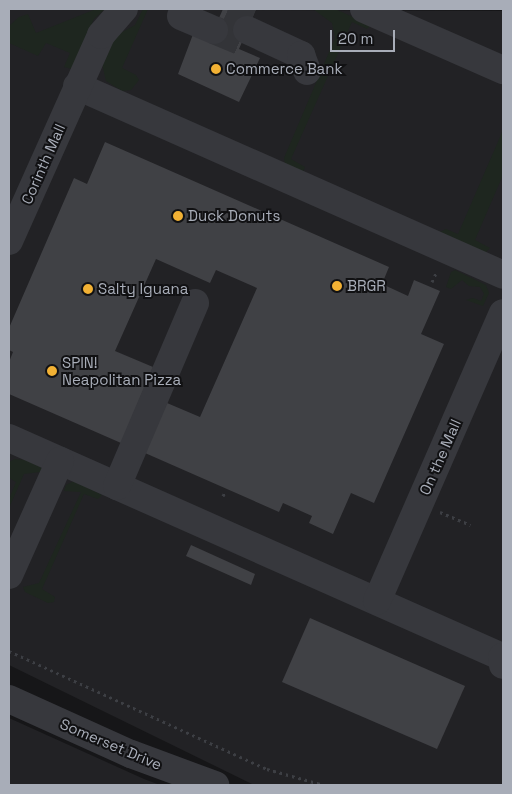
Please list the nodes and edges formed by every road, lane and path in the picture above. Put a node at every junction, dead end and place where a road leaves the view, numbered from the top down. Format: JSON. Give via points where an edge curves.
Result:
{"nodes":[{"id":1,"x":124,"y":9,"type":"edge"},
{"id":2,"x":364,"y":9,"type":"edge"},
{"id":3,"x":247,"y":30,"type":"tunnel mouth"},
{"id":4,"x":304,"y":63,"type":"dead end"},
{"id":5,"x":503,"y":70,"type":"edge"},
{"id":6,"x":78,"y":86,"type":"junction"},
{"id":7,"x":9,"y":240,"type":"edge"},
{"id":8,"x":503,"y":275,"type":"edge"},
{"id":9,"x":195,"y":303,"type":"dead end"},
{"id":10,"x":503,"y":314,"type":"edge"},
{"id":11,"x":9,"y":438,"type":"edge"},
{"id":12,"x":60,"y":461,"type":"junction"},
{"id":13,"x":117,"y":486,"type":"junction"},
{"id":14,"x":438,"y":511,"type":"dead end"},
{"id":15,"x":470,"y":525,"type":"dead end"},
{"id":16,"x":9,"y":575,"type":"edge"},
{"id":17,"x":377,"y":601,"type":"junction"},
{"id":18,"x":9,"y":651,"type":"edge"},
{"id":19,"x":502,"y":661,"type":"edge"},
{"id":20,"x":9,"y":699,"type":"edge"},
{"id":21,"x":215,"y":785,"type":"edge"},
{"id":22,"x":324,"y":785,"type":"edge"}],
"edges":[{"from":1,"to":6,"type":"street","name":"Corinth Mall","via":[[101,35]]},
{"from":2,"to":5,"type":"street"},
{"from":3,"to":4,"type":"street","via":[[293,37]]},
{"from":6,"to":7,"type":"street","name":"Corinth Mall"},
{"from":6,"to":8,"type":"street"},
{"from":9,"to":13,"type":"street"},
{"from":10,"to":17,"type":"street","name":"On the Mall"},
{"from":11,"to":12,"type":"street"},
{"from":12,"to":13,"type":"street"},
{"from":12,"to":16,"type":"street"},
{"from":13,"to":17,"type":"street"},
{"from":14,"to":15,"type":"path"},
{"from":17,"to":19,"type":"street"},
{"from":18,"to":22,"type":"path","via":[[267,769]]},
{"from":20,"to":21,"type":"street","name":"Somerset Drive","via":[[131,754]]}]}
